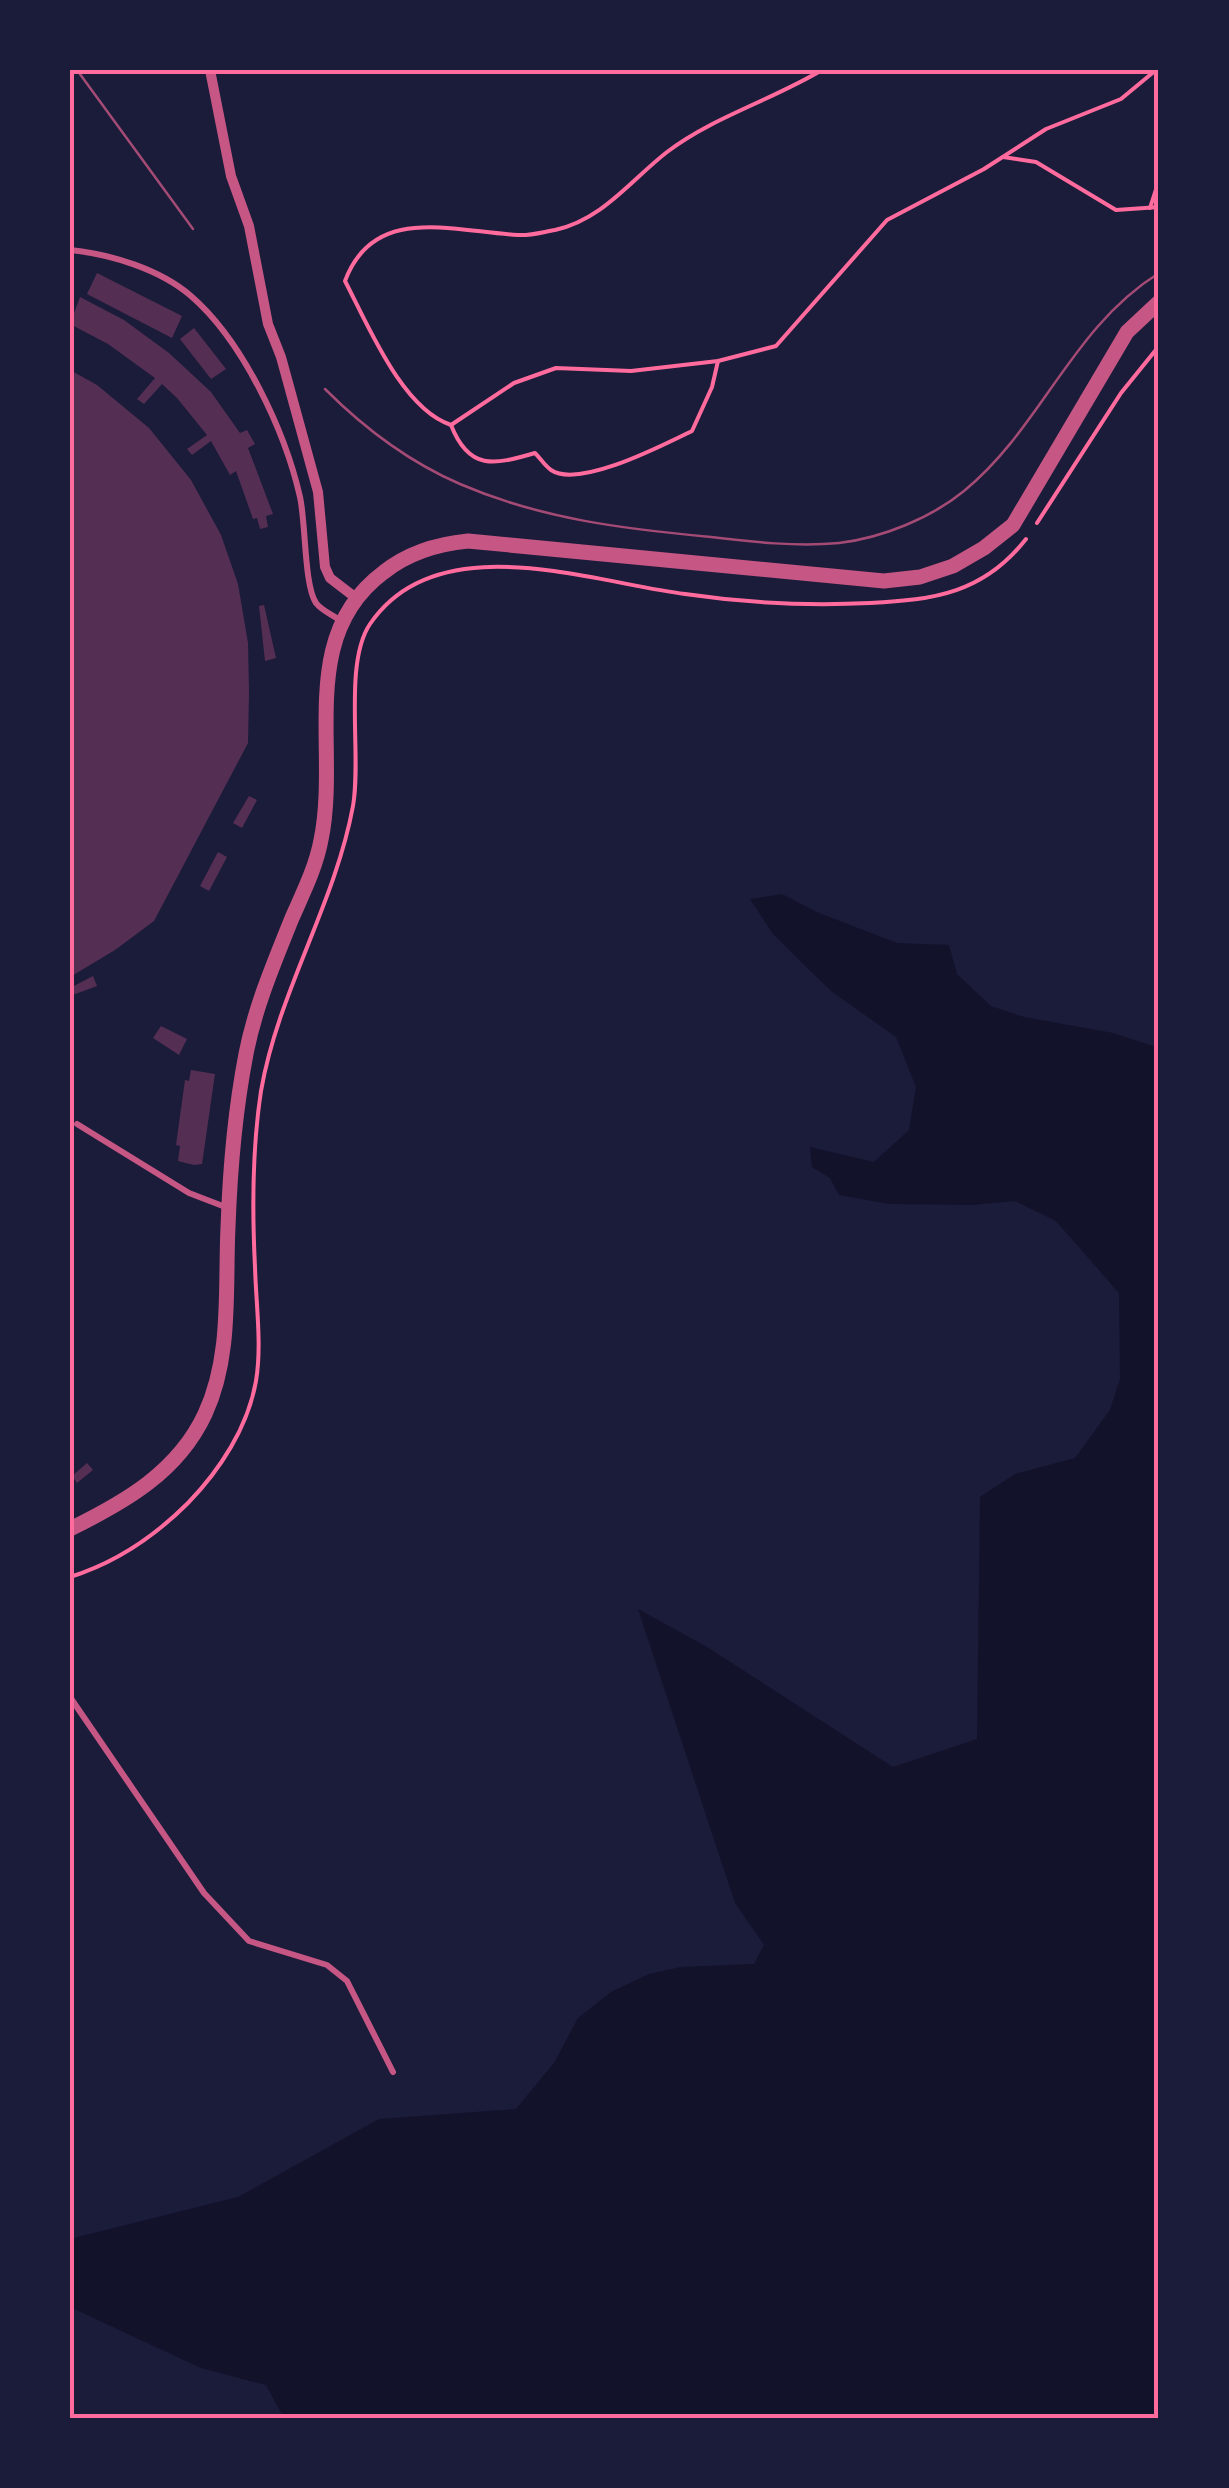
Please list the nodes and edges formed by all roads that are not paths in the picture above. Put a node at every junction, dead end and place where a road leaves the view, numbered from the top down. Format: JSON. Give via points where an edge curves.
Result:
{"nodes":[{"id":1,"x":210,"y":70,"type":"edge"},
{"id":2,"x":70,"y":250,"type":"edge"},
{"id":3,"x":1159,"y":302,"type":"edge"},
{"id":4,"x":356,"y":598,"type":"junction"},
{"id":5,"x":341,"y":621,"type":"junction"},
{"id":6,"x":76,"y":1124,"type":"dead end"},
{"id":7,"x":229,"y":1208,"type":"junction"},
{"id":8,"x":70,"y":1529,"type":"edge"},
{"id":9,"x":70,"y":1698,"type":"edge"},
{"id":10,"x":393,"y":2072,"type":"dead end"}],
"edges":[{"from":1,"to":4,"type":"street","via":[[264,307],[318,492],[325,567]]},
{"from":2,"to":5,"type":"lane","via":[[161,277],[190,295],[231,339],[300,494],[311,591]]},
{"from":3,"to":4,"type":"street","via":[[1126,332],[1013,524],[967,559],[936,572],[884,581],[468,542],[432,547],[393,565]]},
{"from":4,"to":5,"type":"street"},
{"from":5,"to":7,"type":"street","via":[[326,672],[329,782],[321,843],[255,1016],[238,1100]]},
{"from":6,"to":7,"type":"lane","via":[[189,1193]]},
{"from":7,"to":8,"type":"street","via":[[223,1355],[204,1415],[161,1474]]},
{"from":9,"to":10,"type":"lane","via":[[204,1893],[249,1941],[327,1965],[347,1981]]}]}
